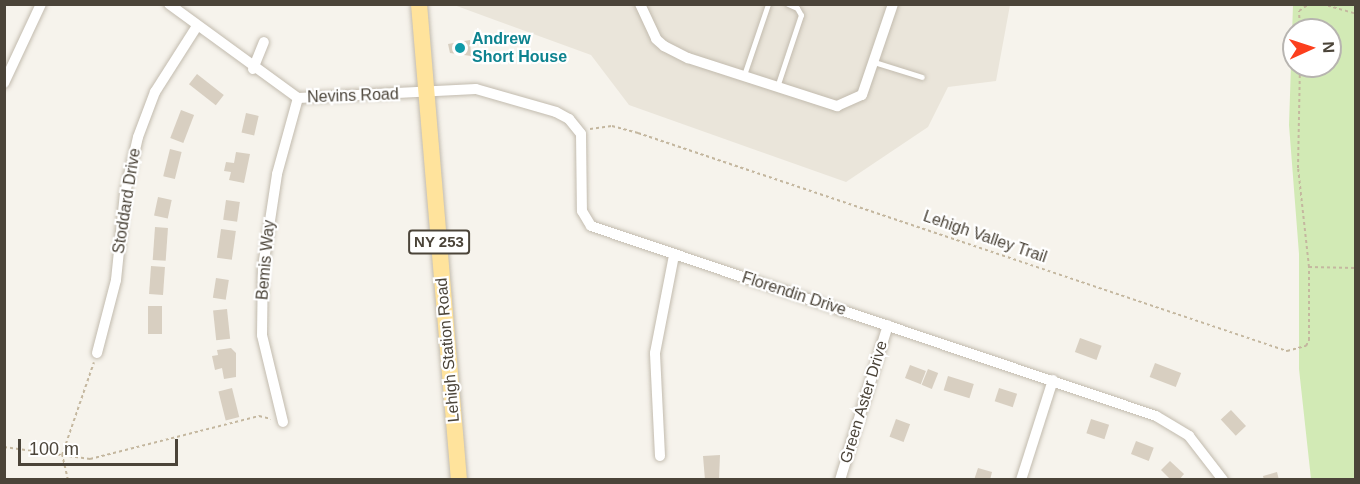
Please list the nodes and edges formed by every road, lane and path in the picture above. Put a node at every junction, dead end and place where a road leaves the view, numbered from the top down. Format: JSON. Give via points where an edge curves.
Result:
{"nodes":[{"id":1,"x":41,"y":4,"type":"edge"},
{"id":2,"x":169,"y":4,"type":"edge"},
{"id":3,"x":419,"y":4,"type":"edge"},
{"id":4,"x":640,"y":4,"type":"edge"},
{"id":5,"x":768,"y":4,"type":"edge"},
{"id":6,"x":788,"y":4,"type":"edge"},
{"id":7,"x":893,"y":4,"type":"edge"},
{"id":8,"x":1309,"y":4,"type":"edge"},
{"id":9,"x":1322,"y":4,"type":"edge"},
{"id":10,"x":1356,"y":14,"type":"edge"},
{"id":11,"x":1299,"y":18,"type":"edge"},
{"id":12,"x":197,"y":26,"type":"junction"},
{"id":13,"x":264,"y":42,"type":"dead end"},
{"id":14,"x":874,"y":62,"type":"junction"},
{"id":15,"x":253,"y":69,"type":"junction"},
{"id":16,"x":744,"y":77,"type":"junction"},
{"id":17,"x":921,"y":77,"type":"dead end"},
{"id":18,"x":1300,"y":78,"type":"edge"},
{"id":19,"x":4,"y":84,"type":"edge"},
{"id":20,"x":776,"y":88,"type":"junction"},
{"id":21,"x":426,"y":92,"type":"junction"},
{"id":22,"x":298,"y":98,"type":"junction"},
{"id":23,"x":578,"y":130,"type":"junction"},
{"id":24,"x":674,"y":255,"type":"junction"},
{"id":25,"x":1309,"y":267,"type":"junction"},
{"id":26,"x":1356,"y":267,"type":"edge"},
{"id":27,"x":888,"y":325,"type":"junction"},
{"id":28,"x":97,"y":353,"type":"joint"},
{"id":29,"x":1053,"y":380,"type":"junction"},
{"id":30,"x":282,"y":422,"type":"joint"},
{"id":31,"x":4,"y":447,"type":"edge"},
{"id":32,"x":62,"y":455,"type":"junction"},
{"id":33,"x":660,"y":456,"type":"dead end"},
{"id":34,"x":68,"y":480,"type":"edge"},
{"id":35,"x":459,"y":480,"type":"edge"},
{"id":36,"x":840,"y":480,"type":"edge"},
{"id":37,"x":1020,"y":480,"type":"edge"},
{"id":38,"x":1223,"y":480,"type":"edge"}],
"edges":[{"from":1,"to":19,"type":"street"},
{"from":2,"to":12,"type":"street","name":"Nevins Road"},
{"from":3,"to":21,"type":"main road","name":"Lehigh Station Road","number":"NY 253"},
{"from":4,"to":16,"type":"street","via":[[656,39],[664,46]]},
{"from":5,"to":16,"type":"lane"},
{"from":6,"to":20,"type":"lane","via":[[801,15]]},
{"from":7,"to":14,"type":"street"},
{"from":8,"to":11,"type":"path","via":[[1299,11]]},
{"from":9,"to":10,"type":"path"},
{"from":12,"to":15,"type":"street","name":"Nevins Road"},
{"from":12,"to":28,"type":"street","name":"Stoddard Drive","via":[[155,92],[138,137],[125,194],[116,280]]},
{"from":13,"to":15,"type":"street"},
{"from":14,"to":17,"type":"lane"},
{"from":14,"to":20,"type":"street","via":[[862,95],[845,105],[820,102]]},
{"from":15,"to":22,"type":"street","name":"Nevins Road"},
{"from":16,"to":20,"type":"street"},
{"from":18,"to":25,"type":"path","via":[[1298,168]]},
{"from":21,"to":22,"type":"street","name":"Nevins Road"},
{"from":21,"to":23,"type":"street","via":[[476,89],[510,97],[556,112]]},
{"from":21,"to":35,"type":"main road","name":"Lehigh Station Road","number":"NY 253"},
{"from":22,"to":30,"type":"street","name":"Bemis Way","via":[[277,174],[263,267],[262,335]]},
{"from":23,"to":24,"type":"street","name":"Florendin Drive","via":[[583,152],[580,199],[586,220],[601,231]]},
{"from":23,"to":25,"type":"path","name":"Lehigh Valley Trail","via":[[612,126],[638,134],[1287,351],[1306,346],[1309,340]]},
{"from":24,"to":27,"type":"street","name":"Florendin Drive"},
{"from":24,"to":33,"type":"street","via":[[655,353]]},
{"from":25,"to":26,"type":"path"},
{"from":27,"to":29,"type":"street","name":"Florendin Drive"},
{"from":27,"to":36,"type":"street","name":"Green Aster Drive"},
{"from":28,"to":32,"type":"path"},
{"from":29,"to":37,"type":"street"},
{"from":29,"to":38,"type":"street","name":"Florendin Drive","via":[[1174,425],[1204,451]]},
{"from":30,"to":32,"type":"path","via":[[259,416],[90,459]]},
{"from":31,"to":32,"type":"path"},
{"from":32,"to":34,"type":"path"}]}
